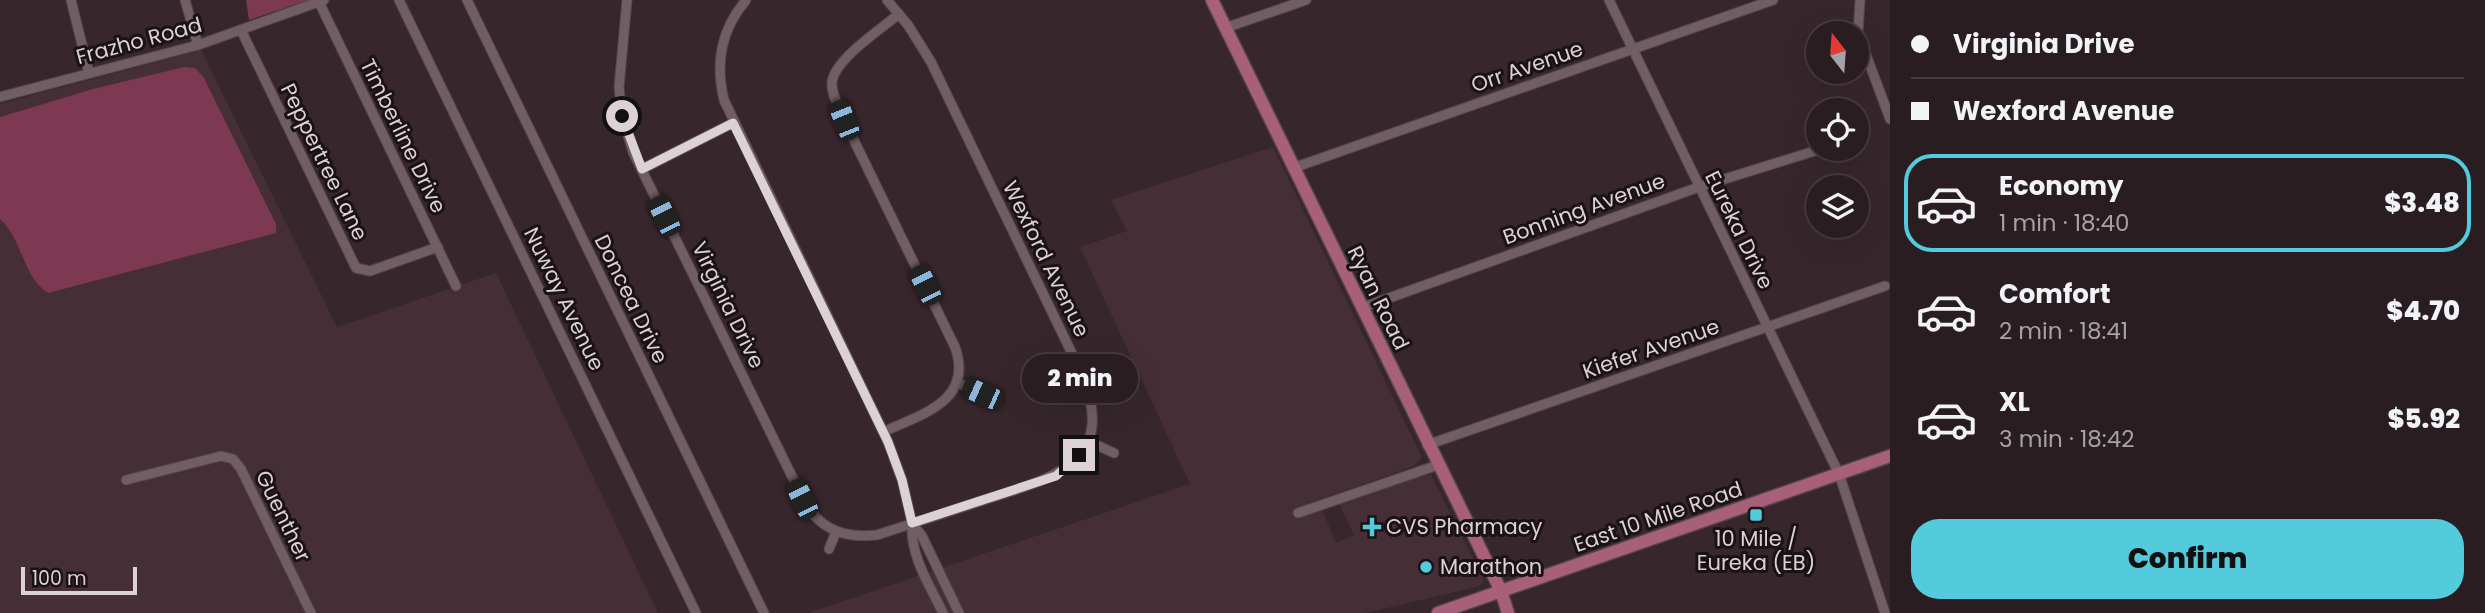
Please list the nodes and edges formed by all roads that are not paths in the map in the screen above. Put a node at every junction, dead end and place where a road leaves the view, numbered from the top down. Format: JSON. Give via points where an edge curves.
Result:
{"nodes":[{"id":1,"x":71,"y":0,"type":"edge"},
{"id":2,"x":185,"y":0,"type":"edge"},
{"id":3,"x":400,"y":0,"type":"edge"},
{"id":4,"x":467,"y":0,"type":"edge"},
{"id":5,"x":627,"y":0,"type":"edge"},
{"id":6,"x":747,"y":0,"type":"edge"},
{"id":7,"x":887,"y":0,"type":"edge"},
{"id":8,"x":1212,"y":0,"type":"edge"},
{"id":9,"x":1306,"y":0,"type":"edge"},
{"id":10,"x":1609,"y":0,"type":"edge"},
{"id":11,"x":1773,"y":0,"type":"edge"},
{"id":12,"x":1860,"y":0,"type":"edge"},
{"id":13,"x":321,"y":1,"type":"edge"},
{"id":14,"x":898,"y":14,"type":"junction"},
{"id":15,"x":1225,"y":28,"type":"junction"},
{"id":16,"x":241,"y":30,"type":"junction"},
{"id":17,"x":198,"y":45,"type":"junction"},
{"id":18,"x":1633,"y":48,"type":"junction"},
{"id":19,"x":89,"y":73,"type":"junction"},
{"id":20,"x":0,"y":97,"type":"edge"},
{"id":21,"x":1890,"y":119,"type":"edge"},
{"id":22,"x":733,"y":123,"type":"junction"},
{"id":23,"x":1806,"y":154,"type":"edge"},
{"id":24,"x":1293,"y":168,"type":"junction"},
{"id":25,"x":642,"y":169,"type":"junction"},
{"id":26,"x":1699,"y":187,"type":"junction"},
{"id":27,"x":438,"y":247,"type":"junction"},
{"id":28,"x":456,"y":286,"type":"dead end"},
{"id":29,"x":1885,"y":286,"type":"dead end"},
{"id":30,"x":1361,"y":308,"type":"junction"},
{"id":31,"x":1767,"y":328,"type":"junction"},
{"id":32,"x":958,"y":383,"type":"junction"},
{"id":33,"x":982,"y":394,"type":"dead end"},
{"id":34,"x":883,"y":432,"type":"junction"},
{"id":35,"x":1088,"y":441,"type":"junction"},
{"id":36,"x":1427,"y":445,"type":"junction"},
{"id":37,"x":1114,"y":453,"type":"dead end"},
{"id":38,"x":1890,"y":456,"type":"edge"},
{"id":39,"x":1438,"y":465,"type":"junction"},
{"id":40,"x":1839,"y":474,"type":"junction"},
{"id":41,"x":126,"y":481,"type":"dead end"},
{"id":42,"x":1298,"y":513,"type":"dead end"},
{"id":43,"x":912,"y":523,"type":"junction"},
{"id":44,"x":836,"y":532,"type":"junction"},
{"id":45,"x":829,"y":549,"type":"dead end"},
{"id":46,"x":1500,"y":591,"type":"junction"},
{"id":47,"x":311,"y":613,"type":"edge"},
{"id":48,"x":696,"y":613,"type":"edge"},
{"id":49,"x":764,"y":613,"type":"edge"},
{"id":50,"x":943,"y":613,"type":"edge"},
{"id":51,"x":958,"y":613,"type":"edge"},
{"id":52,"x":1438,"y":613,"type":"edge"},
{"id":53,"x":1508,"y":613,"type":"edge"},
{"id":54,"x":1885,"y":613,"type":"edge"}],
"edges":[{"from":1,"to":19,"type":"street"},
{"from":2,"to":17,"type":"street"},
{"from":3,"to":48,"type":"street","name":"Nuway Avenue"},
{"from":4,"to":49,"type":"street","name":"Doncea Drive"},
{"from":5,"to":25,"type":"street","name":"Virginia Drive","via":[[620,95],[626,132]]},
{"from":6,"to":22,"type":"street","via":[[730,24],[720,51],[720,82]]},
{"from":7,"to":14,"type":"street","name":"Wexford Avenue"},
{"from":8,"to":15,"type":"main road","name":"Ryan Road"},
{"from":9,"to":15,"type":"street"},
{"from":10,"to":18,"type":"street","name":"Eureka Drive"},
{"from":11,"to":18,"type":"street","name":"Orr Avenue"},
{"from":12,"to":21,"type":"street","via":[[1859,40]]},
{"from":13,"to":16,"type":"street","name":"Frazho Road"},
{"from":13,"to":27,"type":"street","name":"Timberline Drive"},
{"from":14,"to":32,"type":"street","via":[[843,61],[833,89],[955,347]]},
{"from":14,"to":35,"type":"street","name":"Wexford Avenue","via":[[930,62],[1080,370],[1094,408]]},
{"from":15,"to":24,"type":"main road","name":"Ryan Road"},
{"from":16,"to":17,"type":"street","name":"Frazho Road"},
{"from":16,"to":27,"type":"street","name":"Peppertree Lane","via":[[356,268],[370,271]]},
{"from":17,"to":19,"type":"street","name":"Frazho Road"},
{"from":18,"to":24,"type":"street","name":"Orr Avenue"},
{"from":18,"to":26,"type":"street","name":"Eureka Drive"},
{"from":19,"to":20,"type":"street","name":"Frazho Road"},
{"from":22,"to":25,"type":"street"},
{"from":22,"to":34,"type":"street"},
{"from":23,"to":26,"type":"street","name":"Bonning Avenue"},
{"from":24,"to":30,"type":"main road","name":"Ryan Road"},
{"from":25,"to":44,"type":"street","name":"Virginia Drive","via":[[802,499],[815,518]]},
{"from":26,"to":30,"type":"street","name":"Bonning Avenue"},
{"from":26,"to":31,"type":"street","name":"Eureka Drive"},
{"from":27,"to":28,"type":"street","name":"Timberline Drive"},
{"from":29,"to":31,"type":"street","name":"Kiefer Avenue"},
{"from":30,"to":36,"type":"main road","name":"Ryan Road"},
{"from":31,"to":36,"type":"street","name":"Kiefer Avenue"},
{"from":31,"to":40,"type":"street","name":"Eureka Drive"},
{"from":32,"to":33,"type":"street"},
{"from":32,"to":34,"type":"street","via":[[936,407]]},
{"from":34,"to":43,"type":"street","via":[[902,480]]},
{"from":35,"to":37,"type":"street"},
{"from":35,"to":43,"type":"street","name":"Wexford Avenue","via":[[1069,467],[1056,476]]},
{"from":36,"to":39,"type":"main road","name":"Ryan Road"},
{"from":38,"to":40,"type":"main road","name":"East 10 Mile Road"},
{"from":39,"to":42,"type":"street"},
{"from":39,"to":46,"type":"main road","name":"Ryan Road"},
{"from":40,"to":46,"type":"main road","name":"East 10 Mile Road"},
{"from":40,"to":54,"type":"street","name":"Eureka Drive"},
{"from":41,"to":47,"type":"street","name":"Guenther","via":[[221,456],[233,459]]},
{"from":43,"to":44,"type":"street","via":[[877,535]]},
{"from":43,"to":50,"type":"street","via":[[911,540]]},
{"from":43,"to":51,"type":"street"},
{"from":44,"to":45,"type":"street"},
{"from":46,"to":52,"type":"main road","name":"East 10 Mile Road"},
{"from":46,"to":53,"type":"main road","name":"Ryan Road"}]}
